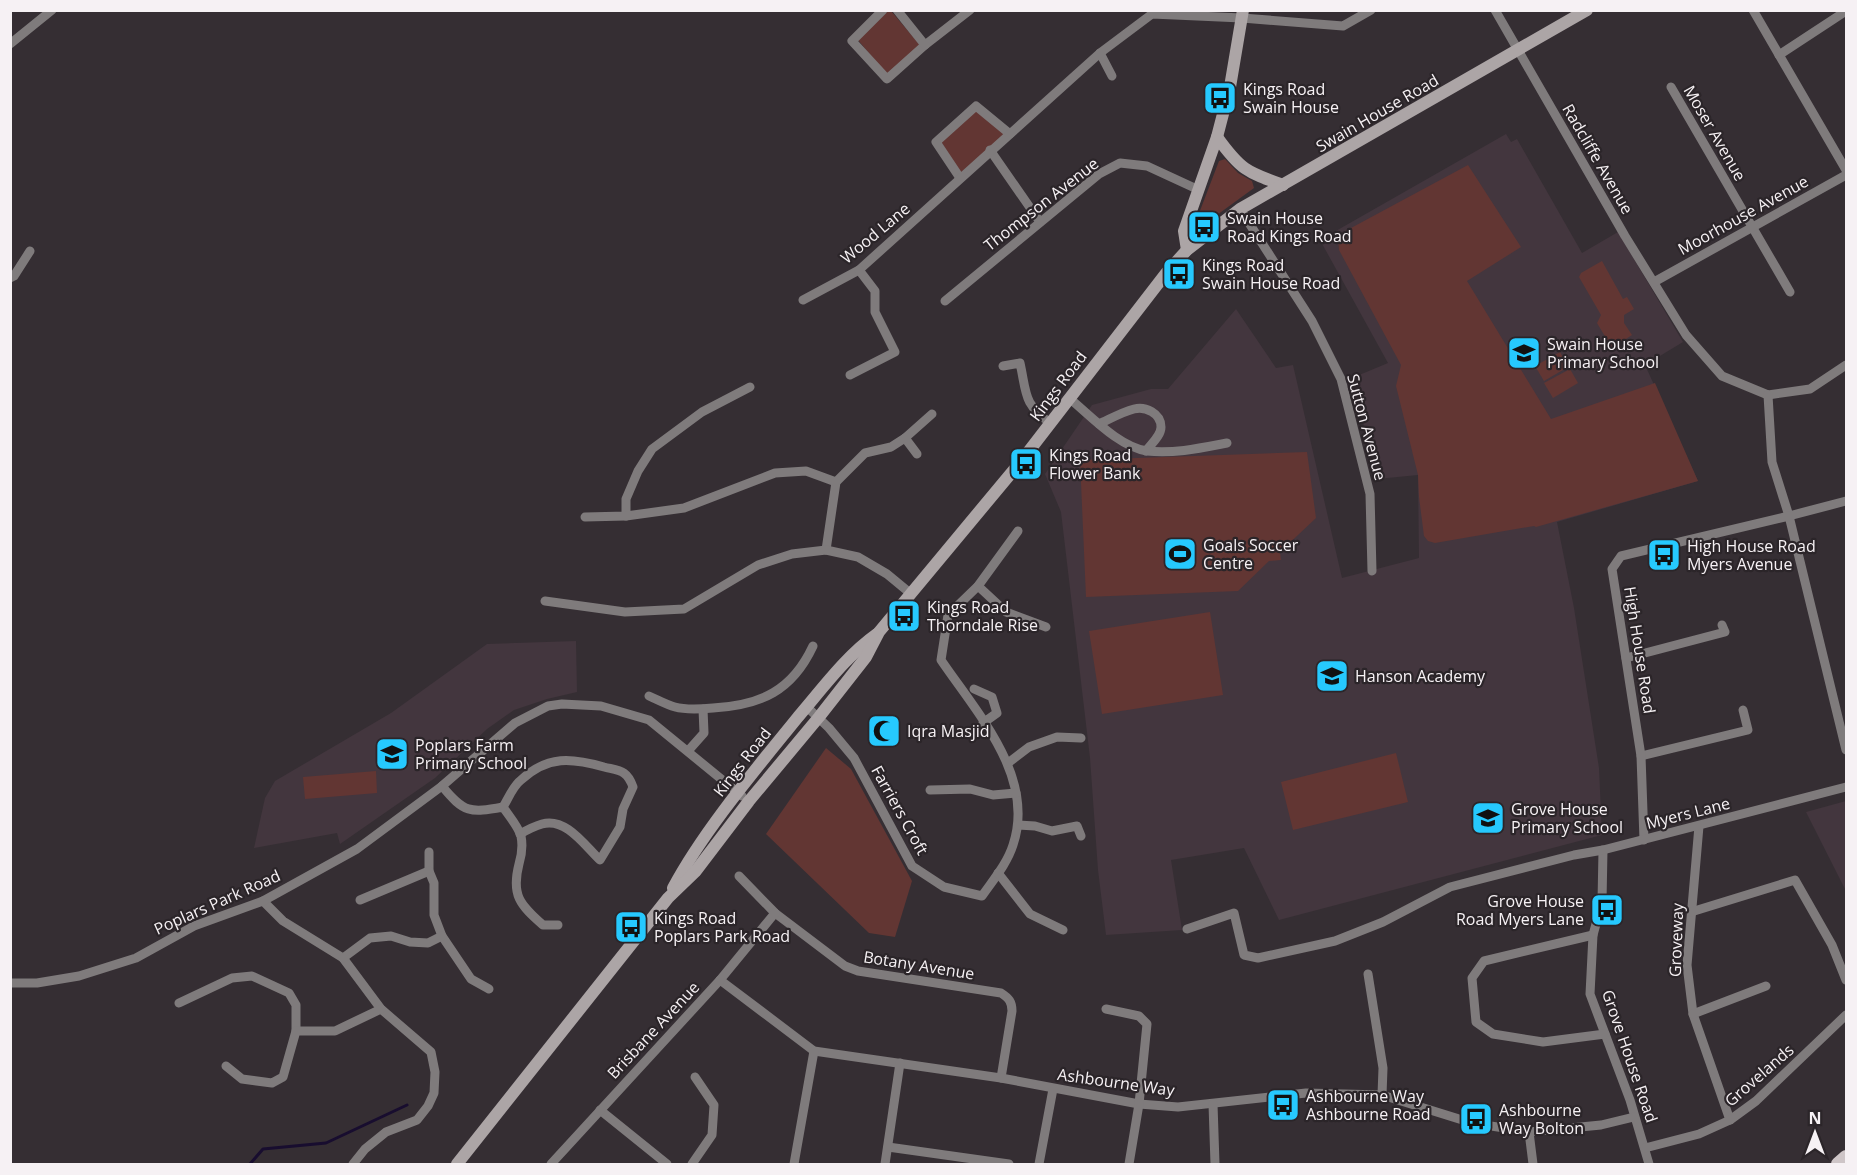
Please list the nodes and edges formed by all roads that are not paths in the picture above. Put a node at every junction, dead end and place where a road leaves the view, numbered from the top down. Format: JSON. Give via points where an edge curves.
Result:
{"nodes":[{"id":1,"x":52,"y":10,"type":"edge"},
{"id":2,"x":883,"y":10,"type":"edge"},
{"id":3,"x":897,"y":10,"type":"edge"},
{"id":4,"x":970,"y":10,"type":"edge"},
{"id":5,"x":1371,"y":10,"type":"edge"},
{"id":6,"x":1495,"y":10,"type":"edge"},
{"id":7,"x":1587,"y":10,"type":"edge"},
{"id":8,"x":1753,"y":10,"type":"edge"},
{"id":9,"x":1846,"y":11,"type":"edge"},
{"id":10,"x":1242,"y":14,"type":"edge"},
{"id":11,"x":10,"y":44,"type":"edge"},
{"id":12,"x":925,"y":45,"type":"junction"},
{"id":13,"x":1518,"y":51,"type":"junction"},
{"id":14,"x":1100,"y":53,"type":"junction"},
{"id":15,"x":1779,"y":55,"type":"junction"},
{"id":16,"x":1112,"y":76,"type":"dead end"},
{"id":17,"x":1671,"y":87,"type":"dead end"},
{"id":18,"x":1010,"y":134,"type":"junction"},
{"id":19,"x":1217,"y":137,"type":"junction"},
{"id":20,"x":990,"y":150,"type":"junction"},
{"id":21,"x":1846,"y":172,"type":"edge"},
{"id":22,"x":960,"y":178,"type":"junction"},
{"id":23,"x":1283,"y":185,"type":"junction"},
{"id":24,"x":1199,"y":190,"type":"junction"},
{"id":25,"x":1240,"y":210,"type":"junction"},
{"id":26,"x":1040,"y":222,"type":"junction"},
{"id":27,"x":1752,"y":226,"type":"junction"},
{"id":28,"x":1187,"y":250,"type":"junction"},
{"id":29,"x":30,"y":252,"type":"dead end"},
{"id":30,"x":859,"y":270,"type":"junction"},
{"id":31,"x":10,"y":278,"type":"edge"},
{"id":32,"x":1654,"y":282,"type":"junction"},
{"id":33,"x":1790,"y":292,"type":"dead end"},
{"id":34,"x":803,"y":300,"type":"dead end"},
{"id":35,"x":945,"y":301,"type":"dead end"},
{"id":36,"x":1846,"y":365,"type":"edge"},
{"id":37,"x":1003,"y":366,"type":"dead end"},
{"id":38,"x":850,"y":375,"type":"dead end"},
{"id":39,"x":750,"y":387,"type":"dead end"},
{"id":40,"x":1768,"y":395,"type":"junction"},
{"id":41,"x":1069,"y":398,"type":"junction"},
{"id":42,"x":932,"y":414,"type":"dead end"},
{"id":43,"x":1050,"y":423,"type":"junction"},
{"id":44,"x":1099,"y":424,"type":"junction"},
{"id":45,"x":905,"y":438,"type":"junction"},
{"id":46,"x":1227,"y":443,"type":"dead end"},
{"id":47,"x":1146,"y":451,"type":"junction"},
{"id":48,"x":917,"y":454,"type":"dead end"},
{"id":49,"x":836,"y":482,"type":"junction"},
{"id":50,"x":1846,"y":501,"type":"edge"},
{"id":51,"x":626,"y":516,"type":"junction"},
{"id":52,"x":1789,"y":516,"type":"junction"},
{"id":53,"x":585,"y":517,"type":"dead end"},
{"id":54,"x":1018,"y":531,"type":"dead end"},
{"id":55,"x":826,"y":550,"type":"junction"},
{"id":56,"x":1372,"y":571,"type":"dead end"},
{"id":57,"x":978,"y":586,"type":"junction"},
{"id":58,"x":910,"y":593,"type":"junction"},
{"id":59,"x":545,"y":601,"type":"dead end"},
{"id":60,"x":1722,"y":625,"type":"dead end"},
{"id":61,"x":1046,"y":627,"type":"dead end"},
{"id":62,"x":879,"y":632,"type":"junction"},
{"id":63,"x":813,"y":646,"type":"dead end"},
{"id":64,"x":1626,"y":658,"type":"junction"},
{"id":65,"x":974,"y":689,"type":"dead end"},
{"id":66,"x":650,"y":696,"type":"dead end"},
{"id":67,"x":807,"y":707,"type":"junction"},
{"id":68,"x":703,"y":709,"type":"junction"},
{"id":69,"x":1743,"y":710,"type":"dead end"},
{"id":70,"x":819,"y":717,"type":"junction"},
{"id":71,"x":983,"y":723,"type":"junction"},
{"id":72,"x":1081,"y":738,"type":"dead end"},
{"id":73,"x":1846,"y":750,"type":"edge"},
{"id":74,"x":688,"y":751,"type":"junction"},
{"id":75,"x":1641,"y":756,"type":"junction"},
{"id":76,"x":1008,"y":763,"type":"junction"},
{"id":77,"x":442,"y":786,"type":"junction"},
{"id":78,"x":1846,"y":787,"type":"edge"},
{"id":79,"x":930,"y":790,"type":"dead end"},
{"id":80,"x":738,"y":793,"type":"junction"},
{"id":81,"x":1016,"y":793,"type":"junction"},
{"id":82,"x":749,"y":801,"type":"junction"},
{"id":83,"x":503,"y":807,"type":"junction"},
{"id":84,"x":1018,"y":825,"type":"junction"},
{"id":85,"x":1699,"y":826,"type":"junction"},
{"id":86,"x":520,"y":834,"type":"junction"},
{"id":87,"x":1081,"y":836,"type":"dead end"},
{"id":88,"x":1644,"y":840,"type":"junction"},
{"id":89,"x":1602,"y":850,"type":"junction"},
{"id":90,"x":429,"y":852,"type":"dead end"},
{"id":91,"x":429,"y":871,"type":"junction"},
{"id":92,"x":998,"y":873,"type":"junction"},
{"id":93,"x":739,"y":876,"type":"dead end"},
{"id":94,"x":669,"y":897,"type":"junction"},
{"id":95,"x":360,"y":900,"type":"dead end"},
{"id":96,"x":263,"y":901,"type":"junction"},
{"id":97,"x":1691,"y":912,"type":"junction"},
{"id":98,"x":775,"y":913,"type":"junction"},
{"id":99,"x":1056,"y":913,"type":"dead end"},
{"id":100,"x":558,"y":925,"type":"dead end"},
{"id":101,"x":1053,"y":925,"type":"junction"},
{"id":102,"x":1187,"y":929,"type":"dead end"},
{"id":103,"x":1063,"y":930,"type":"dead end"},
{"id":104,"x":1593,"y":934,"type":"junction"},
{"id":105,"x":442,"y":936,"type":"junction"},
{"id":106,"x":344,"y":958,"type":"junction"},
{"id":107,"x":1368,"y":974,"type":"dead end"},
{"id":108,"x":720,"y":980,"type":"junction"},
{"id":109,"x":1846,"y":980,"type":"edge"},
{"id":110,"x":10,"y":983,"type":"edge"},
{"id":111,"x":1766,"y":986,"type":"dead end"},
{"id":112,"x":489,"y":989,"type":"dead end"},
{"id":113,"x":179,"y":1004,"type":"dead end"},
{"id":114,"x":381,"y":1009,"type":"junction"},
{"id":115,"x":1106,"y":1009,"type":"dead end"},
{"id":116,"x":1693,"y":1014,"type":"junction"},
{"id":117,"x":1846,"y":1015,"type":"edge"},
{"id":118,"x":296,"y":1031,"type":"junction"},
{"id":119,"x":1605,"y":1034,"type":"junction"},
{"id":120,"x":814,"y":1051,"type":"junction"},
{"id":121,"x":900,"y":1063,"type":"junction"},
{"id":122,"x":226,"y":1066,"type":"dead end"},
{"id":123,"x":695,"y":1077,"type":"dead end"},
{"id":124,"x":1001,"y":1078,"type":"junction"},
{"id":125,"x":1053,"y":1089,"type":"junction"},
{"id":126,"x":1382,"y":1095,"type":"junction"},
{"id":127,"x":1139,"y":1104,"type":"junction"},
{"id":128,"x":1213,"y":1104,"type":"junction"},
{"id":129,"x":600,"y":1110,"type":"junction"},
{"id":130,"x":1635,"y":1117,"type":"junction"},
{"id":131,"x":1730,"y":1120,"type":"junction"},
{"id":132,"x":1528,"y":1132,"type":"junction"},
{"id":133,"x":888,"y":1147,"type":"junction"},
{"id":134,"x":1645,"y":1148,"type":"junction"},
{"id":135,"x":1846,"y":1157,"type":"edge"},
{"id":136,"x":353,"y":1164,"type":"edge"},
{"id":137,"x":458,"y":1164,"type":"edge"},
{"id":138,"x":551,"y":1164,"type":"edge"},
{"id":139,"x":667,"y":1164,"type":"edge"},
{"id":140,"x":692,"y":1164,"type":"edge"},
{"id":141,"x":794,"y":1164,"type":"edge"},
{"id":142,"x":885,"y":1164,"type":"edge"},
{"id":143,"x":1009,"y":1164,"type":"edge"},
{"id":144,"x":1039,"y":1164,"type":"edge"},
{"id":145,"x":1130,"y":1164,"type":"edge"},
{"id":146,"x":1215,"y":1164,"type":"edge"},
{"id":147,"x":1533,"y":1164,"type":"edge"},
{"id":148,"x":1649,"y":1164,"type":"edge"},
{"id":149,"x":1838,"y":1164,"type":"edge"}],
"edges":[{"from":1,"to":11,"type":"street"},
{"from":2,"to":12,"type":"street","via":[[852,41],[887,79]]},
{"from":3,"to":12,"type":"street"},
{"from":4,"to":12,"type":"street"},
{"from":5,"to":10,"type":"street","name":"Wood Lane","via":[[1343,26]]},
{"from":6,"to":13,"type":"street","name":"Radcliffe Avenue"},
{"from":7,"to":13,"type":"street","name":"Swain House Road"},
{"from":8,"to":15,"type":"street"},
{"from":9,"to":15,"type":"street"},
{"from":10,"to":14,"type":"street","name":"Wood Lane","via":[[1152,14]]},
{"from":10,"to":19,"type":"street"},
{"from":13,"to":23,"type":"street","name":"Swain House Road"},
{"from":13,"to":32,"type":"street","name":"Radcliffe Avenue"},
{"from":14,"to":16,"type":"street"},
{"from":14,"to":18,"type":"street","name":"Wood Lane"},
{"from":15,"to":21,"type":"street"},
{"from":17,"to":27,"type":"street","name":"Moser Avenue"},
{"from":18,"to":20,"type":"street","name":"Wood Lane"},
{"from":18,"to":22,"type":"street","via":[[976,106],[936,142]]},
{"from":19,"to":23,"type":"street","via":[[1235,161],[1252,174]]},
{"from":19,"to":24,"type":"street"},
{"from":20,"to":22,"type":"street","name":"Wood Lane"},
{"from":20,"to":26,"type":"street"},
{"from":21,"to":27,"type":"street","name":"Moorhouse Avenue"},
{"from":22,"to":30,"type":"street","name":"Wood Lane"},
{"from":23,"to":25,"type":"street","name":"Swain House Road"},
{"from":24,"to":26,"type":"street","name":"Thompson Avenue","via":[[1147,166],[1120,164],[1099,174]]},
{"from":24,"to":28,"type":"street","via":[[1184,231]]},
{"from":25,"to":28,"type":"street","name":"Swain House Road"},
{"from":25,"to":56,"type":"street","name":"Sutton Avenue","via":[[1312,321],[1341,380],[1370,494]]},
{"from":26,"to":35,"type":"street","name":"Thompson Avenue"},
{"from":27,"to":32,"type":"street","name":"Moorhouse Avenue"},
{"from":27,"to":33,"type":"street","name":"Moser Avenue"},
{"from":28,"to":41,"type":"street","name":"Kings Road"},
{"from":29,"to":31,"type":"street"},
{"from":30,"to":34,"type":"street","name":"Wood Lane"},
{"from":30,"to":38,"type":"street","via":[[875,291],[875,312],[894,352]]},
{"from":32,"to":40,"type":"street","name":"Radcliffe Avenue","via":[[1686,335],[1722,376]]},
{"from":36,"to":40,"type":"street","via":[[1810,389]]},
{"from":37,"to":43,"type":"street","via":[[1020,363],[1029,404]]},
{"from":39,"to":51,"type":"street","via":[[702,412],[652,449],[626,499]]},
{"from":40,"to":52,"type":"street","via":[[1772,462]]},
{"from":41,"to":43,"type":"street","name":"Kings Road"},
{"from":41,"to":44,"type":"street"},
{"from":42,"to":45,"type":"street"},
{"from":43,"to":58,"type":"street","name":"Kings Road"},
{"from":44,"to":47,"type":"street"},
{"from":44,"to":47,"type":"street","via":[[1135,408],[1148,409],[1157,416],[1161,427]]},
{"from":45,"to":48,"type":"street"},
{"from":45,"to":49,"type":"street","via":[[891,447],[865,453]]},
{"from":46,"to":47,"type":"street","via":[[1185,451]]},
{"from":49,"to":51,"type":"street","via":[[806,471],[775,473],[684,508]]},
{"from":49,"to":55,"type":"street"},
{"from":50,"to":52,"type":"street","name":"High House Road"},
{"from":51,"to":53,"type":"street"},
{"from":52,"to":64,"type":"street","name":"High House Road","via":[[1621,556],[1612,569]]},
{"from":52,"to":73,"type":"street"},
{"from":54,"to":57,"type":"street","name":"Farriers Croft"},
{"from":55,"to":58,"type":"street","via":[[858,557]]},
{"from":55,"to":59,"type":"street","via":[[792,554],[758,565],[684,609],[625,612]]},
{"from":57,"to":61,"type":"street","via":[[1005,612]]},
{"from":57,"to":71,"type":"street","name":"Farriers Croft","via":[[948,615],[941,660]]},
{"from":58,"to":62,"type":"street","name":"Kings Road"},
{"from":60,"to":64,"type":"street","via":[[1725,632]]},
{"from":62,"to":67,"type":"street","name":"Kings Road","via":[[858,648]]},
{"from":62,"to":70,"type":"street","name":"Kings Road","via":[[866,657]]},
{"from":63,"to":68,"type":"street","via":[[804,666],[787,684],[759,700]]},
{"from":64,"to":75,"type":"street","name":"High House Road"},
{"from":65,"to":71,"type":"street","via":[[992,697],[997,713]]},
{"from":66,"to":68,"type":"street","via":[[676,708]]},
{"from":67,"to":70,"type":"street"},
{"from":67,"to":80,"type":"street","name":"Kings Road"},
{"from":68,"to":74,"type":"street","via":[[704,733]]},
{"from":69,"to":75,"type":"street","via":[[1748,730]]},
{"from":70,"to":82,"type":"street","name":"Kings Road"},
{"from":70,"to":92,"type":"street","name":"Farriers Croft","via":[[854,758],[912,866],[944,887],[982,896]]},
{"from":71,"to":76,"type":"street","name":"Farriers Croft"},
{"from":72,"to":76,"type":"street","via":[[1057,737],[1029,747]]},
{"from":74,"to":77,"type":"street","name":"Poplars Park Road","via":[[649,720],[601,706],[562,704],[548,706],[515,723]]},
{"from":74,"to":80,"type":"street","name":"Poplars Park Road"},
{"from":75,"to":88,"type":"street","name":"High House Road"},
{"from":76,"to":81,"type":"street","name":"Farriers Croft"},
{"from":77,"to":83,"type":"street","via":[[457,804],[468,809]]},
{"from":77,"to":96,"type":"street","name":"Poplars Park Road","via":[[357,849]]},
{"from":78,"to":85,"type":"street","name":"Myers Lane"},
{"from":79,"to":81,"type":"street"},
{"from":80,"to":82,"type":"street","name":"Poplars Park Road"},
{"from":80,"to":94,"type":"street","name":"Kings Road","via":[[686,865]]},
{"from":81,"to":84,"type":"street","name":"Farriers Croft"},
{"from":82,"to":94,"type":"street","name":"Kings Road","via":[[695,872]]},
{"from":83,"to":86,"type":"street"},
{"from":83,"to":86,"type":"street","via":[[519,780],[554,762],[579,760],[623,772],[630,778],[633,787],[620,827],[600,860],[557,823],[540,824]]},
{"from":84,"to":87,"type":"street","via":[[1052,831],[1077,826]]},
{"from":84,"to":92,"type":"street","name":"Farriers Croft","via":[[1013,846]]},
{"from":85,"to":88,"type":"street","name":"Myers Lane"},
{"from":85,"to":97,"type":"street","name":"Groveway"},
{"from":86,"to":100,"type":"street","via":[[517,897],[544,929]]},
{"from":88,"to":89,"type":"street","name":"Myers Lane"},
{"from":89,"to":102,"type":"street","name":"Myers Lane","via":[[1450,887],[1383,922],[1335,941],[1258,958],[1244,955],[1234,913]]},
{"from":89,"to":104,"type":"street","name":"Grove House Road","via":[[1602,902]]},
{"from":90,"to":91,"type":"street"},
{"from":91,"to":95,"type":"street"},
{"from":91,"to":105,"type":"street","via":[[434,883],[434,915]]},
{"from":92,"to":101,"type":"street","via":[[1030,914]]},
{"from":93,"to":98,"type":"street","name":"Botany Avenue"},
{"from":94,"to":137,"type":"street","name":"Kings Road"},
{"from":96,"to":106,"type":"street","via":[[283,921]]},
{"from":96,"to":110,"type":"street","name":"Poplars Park Road","via":[[194,926],[136,958],[79,976]]},
{"from":97,"to":109,"type":"street","via":[[1795,880],[1832,945]]},
{"from":97,"to":116,"type":"street","name":"Groveway","via":[[1687,965]]},
{"from":98,"to":108,"type":"street","name":"Brisbane Avenue"},
{"from":98,"to":124,"type":"street","name":"Botany Avenue","via":[[845,966],[1006,996],[1012,1011]]},
{"from":99,"to":101,"type":"street"},
{"from":101,"to":103,"type":"street"},
{"from":104,"to":119,"type":"street","name":"Grove House Road","via":[[1590,994]]},
{"from":104,"to":119,"type":"street","via":[[1484,962],[1472,978],[1476,1022],[1492,1034],[1543,1042]]},
{"from":105,"to":106,"type":"street","via":[[428,943],[391,936],[370,938]]},
{"from":105,"to":112,"type":"street","via":[[471,979]]},
{"from":106,"to":114,"type":"street"},
{"from":107,"to":126,"type":"street","via":[[1383,1068]]},
{"from":108,"to":120,"type":"street","name":"Ashbourne Way"},
{"from":108,"to":129,"type":"street","name":"Brisbane Avenue"},
{"from":111,"to":116,"type":"street"},
{"from":113,"to":118,"type":"street","via":[[232,978],[252,976],[289,993],[296,1005]]},
{"from":114,"to":118,"type":"street","via":[[335,1031]]},
{"from":114,"to":136,"type":"street","via":[[431,1052],[434,1093],[417,1120],[386,1132]]},
{"from":115,"to":127,"type":"street","via":[[1139,1016],[1146,1024]]},
{"from":116,"to":131,"type":"street","name":"Groveway"},
{"from":117,"to":131,"type":"street","name":"Grovelands","via":[[1756,1101]]},
{"from":118,"to":122,"type":"street","via":[[283,1077],[272,1083],[242,1079]]},
{"from":119,"to":130,"type":"street","name":"Grove House Road"},
{"from":120,"to":121,"type":"street","name":"Ashbourne Way"},
{"from":120,"to":141,"type":"street"},
{"from":121,"to":124,"type":"street","name":"Ashbourne Way"},
{"from":121,"to":133,"type":"street"},
{"from":123,"to":140,"type":"street","via":[[714,1105],[712,1135]]},
{"from":124,"to":125,"type":"street","name":"Ashbourne Way"},
{"from":125,"to":127,"type":"street","name":"Ashbourne Way"},
{"from":125,"to":144,"type":"street"},
{"from":126,"to":128,"type":"street","name":"Ashbourne Way","via":[[1306,1093]]},
{"from":126,"to":132,"type":"street","name":"Ashbourne Way","via":[[1472,1123]]},
{"from":127,"to":128,"type":"street","name":"Ashbourne Way"},
{"from":127,"to":145,"type":"street"},
{"from":128,"to":146,"type":"street"},
{"from":129,"to":138,"type":"street","name":"Brisbane Avenue"},
{"from":129,"to":139,"type":"street"},
{"from":130,"to":132,"type":"street","name":"Ashbourne Way","via":[[1601,1125]]},
{"from":130,"to":134,"type":"street","name":"Grove House Road"},
{"from":131,"to":134,"type":"street","name":"Grovelands","via":[[1700,1134]]},
{"from":132,"to":147,"type":"street"},
{"from":133,"to":142,"type":"street"},
{"from":133,"to":143,"type":"street"},
{"from":134,"to":148,"type":"street","name":"Grove House Road"},
{"from":135,"to":149,"type":"main road"}]}
